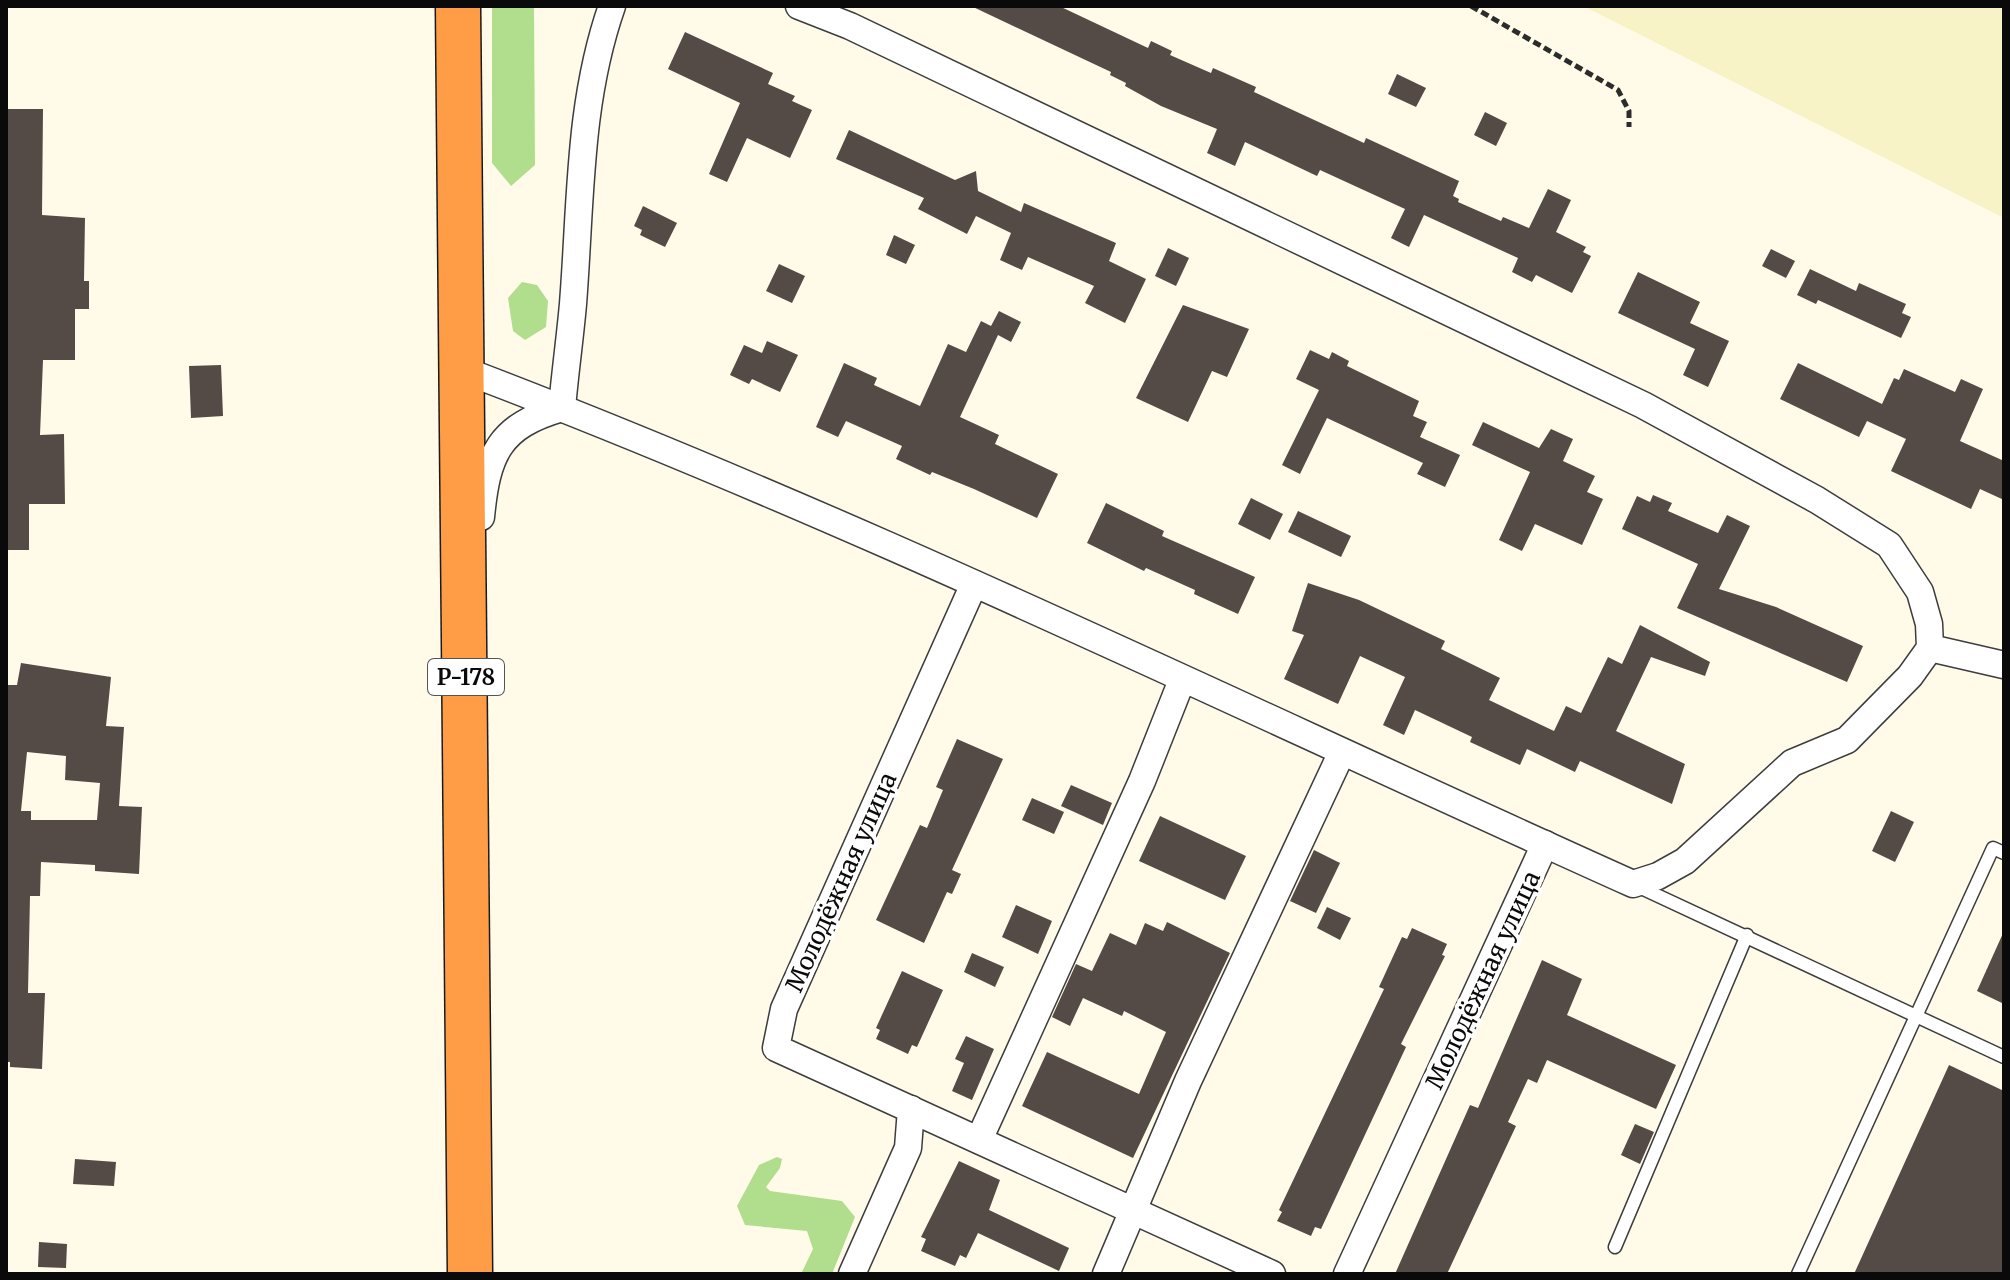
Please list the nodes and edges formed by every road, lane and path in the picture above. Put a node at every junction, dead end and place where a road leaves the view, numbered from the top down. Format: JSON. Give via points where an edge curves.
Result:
{"nodes":[{"id":1,"x":458,"y":6,"type":"edge"},
{"id":2,"x":612,"y":6,"type":"edge"},
{"id":3,"x":799,"y":6,"type":"edge"},
{"id":4,"x":1471,"y":6,"type":"edge"},
{"id":5,"x":1629,"y":127,"type":"dead end"},
{"id":6,"x":463,"y":370,"type":"junction"},
{"id":7,"x":562,"y":408,"type":"junction"},
{"id":8,"x":974,"y":584,"type":"junction"},
{"id":9,"x":1930,"y":648,"type":"junction"},
{"id":10,"x":465,"y":664,"type":"junction"},
{"id":11,"x":2004,"y":665,"type":"edge"},
{"id":12,"x":1182,"y":680,"type":"junction"},
{"id":13,"x":1342,"y":752,"type":"junction"},
{"id":14,"x":1545,"y":844,"type":"junction"},
{"id":15,"x":2004,"y":853,"type":"edge"},
{"id":16,"x":1633,"y":884,"type":"junction"},
{"id":17,"x":1747,"y":935,"type":"junction"},
{"id":18,"x":1915,"y":1015,"type":"junction"},
{"id":19,"x":2004,"y":1057,"type":"edge"},
{"id":20,"x":911,"y":1109,"type":"junction"},
{"id":21,"x":979,"y":1140,"type":"junction"},
{"id":22,"x":1135,"y":1211,"type":"junction"},
{"id":23,"x":1615,"y":1247,"type":"dead end"},
{"id":24,"x":470,"y":1274,"type":"edge"},
{"id":25,"x":852,"y":1274,"type":"edge"},
{"id":26,"x":1106,"y":1274,"type":"edge"},
{"id":27,"x":1272,"y":1274,"type":"edge"},
{"id":28,"x":1347,"y":1274,"type":"edge"},
{"id":29,"x":1798,"y":1274,"type":"edge"}],
"edges":[{"from":1,"to":6,"type":"highway","number":"Р-178"},
{"from":2,"to":7,"type":"street","via":[[601,35],[582,139]]},
{"from":3,"to":9,"type":"street","via":[[864,32],[1643,405],[1817,500],[1889,545],[1920,592]]},
{"from":4,"to":5,"type":"path","via":[[1618,90],[1629,111]]},
{"from":6,"to":7,"type":"street","name":"Молодёжная улица"},
{"from":6,"to":10,"type":"highway","number":"Р-178"},
{"from":7,"to":8,"type":"street","name":"Молодёжная улица"},
{"from":7,"to":10,"type":"street","via":[[529,417],[509,431],[495,452],[484,484]]},
{"from":8,"to":12,"type":"street","name":"Молодёжная улица"},
{"from":8,"to":20,"type":"street","name":"Молодёжная улица","via":[[784,1009],[776,1048]]},
{"from":9,"to":11,"type":"street"},
{"from":9,"to":16,"type":"street","via":[[1847,740],[1792,763],[1685,861]]},
{"from":10,"to":24,"type":"highway","number":"Р-178"},
{"from":12,"to":13,"type":"street","name":"Молодёжная улица"},
{"from":12,"to":21,"type":"street","via":[[1142,781]]},
{"from":13,"to":14,"type":"street","name":"Молодёжная улица"},
{"from":13,"to":22,"type":"street","via":[[1188,1081]]},
{"from":14,"to":16,"type":"street"},
{"from":14,"to":28,"type":"street","name":"Молодёжная улица"},
{"from":15,"to":18,"type":"lane","via":[[1993,848]]},
{"from":16,"to":17,"type":"lane"},
{"from":17,"to":18,"type":"lane"},
{"from":17,"to":23,"type":"lane"},
{"from":18,"to":19,"type":"lane"},
{"from":18,"to":29,"type":"lane"},
{"from":20,"to":21,"type":"street","name":"Молодёжная улица"},
{"from":20,"to":25,"type":"street","via":[[908,1148]]},
{"from":21,"to":22,"type":"street","name":"Молодёжная улица"},
{"from":22,"to":26,"type":"street"},
{"from":22,"to":27,"type":"street","name":"Молодёжная улица"}]}
